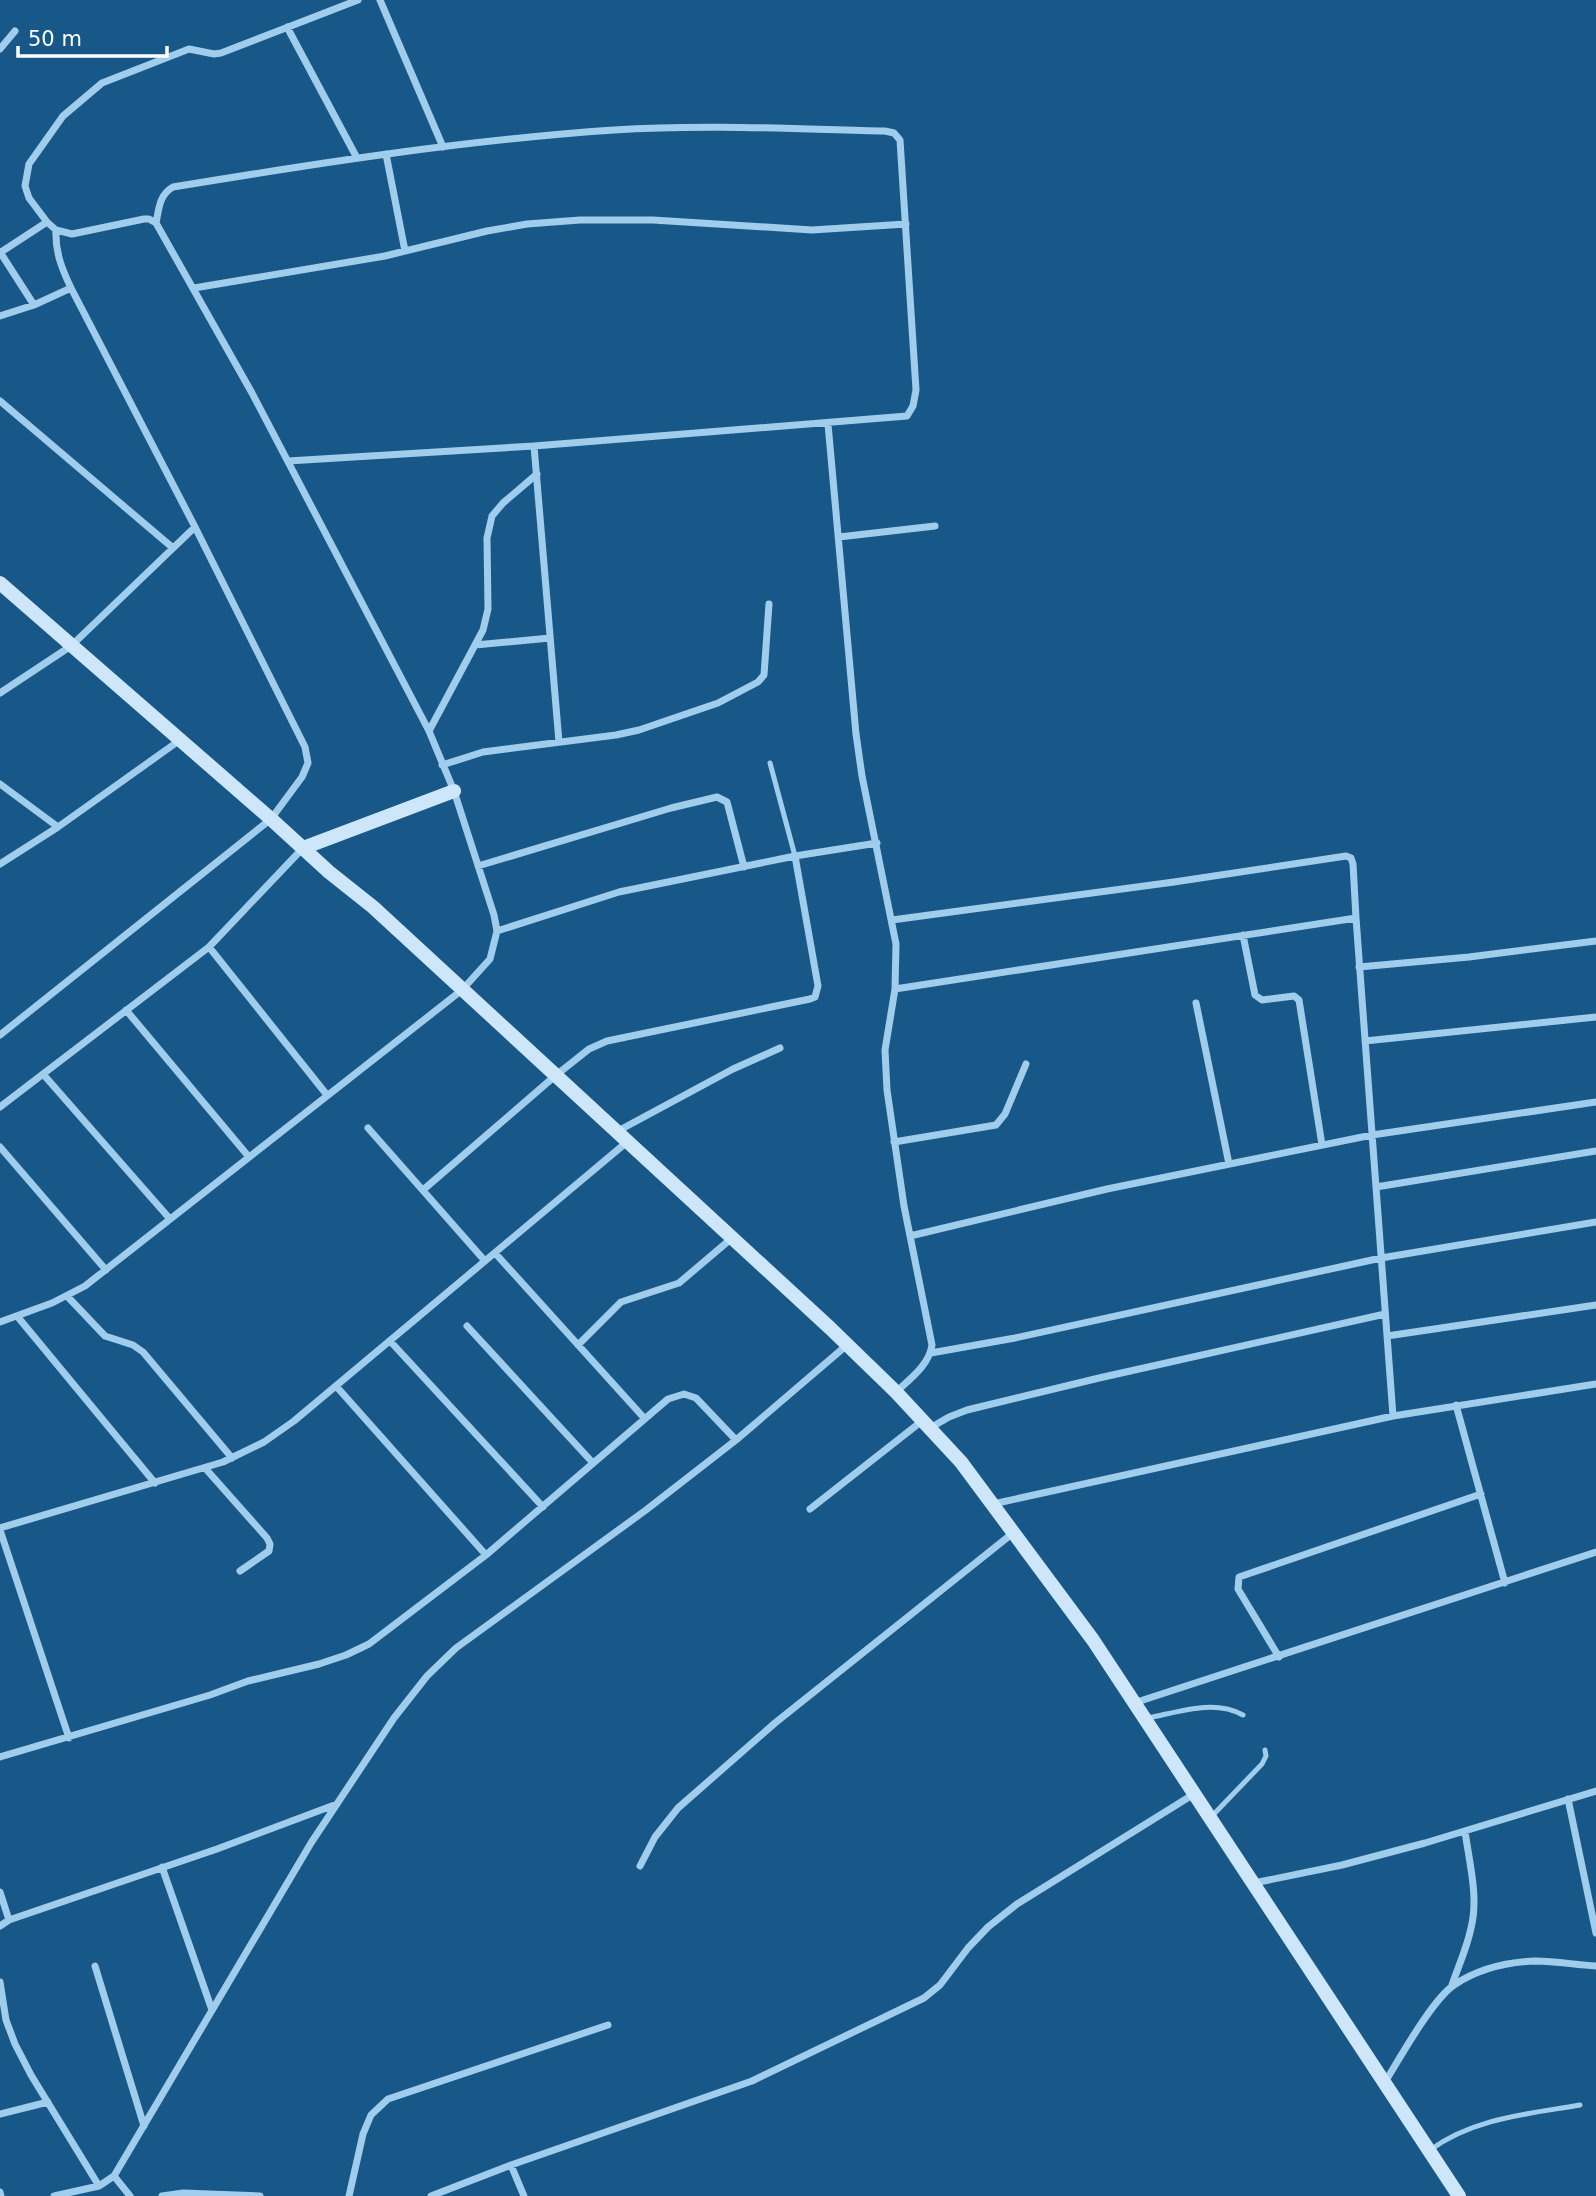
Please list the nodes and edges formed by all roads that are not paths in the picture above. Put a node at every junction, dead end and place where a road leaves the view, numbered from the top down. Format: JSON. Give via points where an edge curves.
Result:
{"nodes":[{"id":1,"x":358,"y":0,"type":"edge"},
{"id":2,"x":380,"y":0,"type":"edge"},
{"id":3,"x":288,"y":27,"type":"junction"},
{"id":4,"x":15,"y":31,"type":"dead end"},
{"id":5,"x":0,"y":49,"type":"edge"},
{"id":6,"x":443,"y":147,"type":"junction"},
{"id":7,"x":386,"y":154,"type":"junction"},
{"id":8,"x":357,"y":158,"type":"junction"},
{"id":9,"x":47,"y":222,"type":"junction"},
{"id":10,"x":156,"y":223,"type":"junction"},
{"id":11,"x":906,"y":224,"type":"junction"},
{"id":12,"x":56,"y":230,"type":"junction"},
{"id":13,"x":405,"y":251,"type":"junction"},
{"id":14,"x":0,"y":252,"type":"edge"},
{"id":15,"x":71,"y":288,"type":"junction"},
{"id":16,"x":194,"y":288,"type":"junction"},
{"id":17,"x":34,"y":305,"type":"junction"},
{"id":18,"x":0,"y":316,"type":"edge"},
{"id":19,"x":0,"y":401,"type":"edge"},
{"id":20,"x":828,"y":424,"type":"junction"},
{"id":21,"x":534,"y":446,"type":"junction"},
{"id":22,"x":288,"y":461,"type":"junction"},
{"id":23,"x":537,"y":474,"type":"junction"},
{"id":24,"x":935,"y":526,"type":"dead end"},
{"id":25,"x":195,"y":527,"type":"junction"},
{"id":26,"x":839,"y":537,"type":"junction"},
{"id":27,"x":173,"y":548,"type":"junction"},
{"id":28,"x":0,"y":583,"type":"edge"},
{"id":29,"x":769,"y":604,"type":"dead end"},
{"id":30,"x":550,"y":638,"type":"junction"},
{"id":31,"x":475,"y":645,"type":"junction"},
{"id":32,"x":71,"y":646,"type":"junction"},
{"id":33,"x":0,"y":693,"type":"edge"},
{"id":34,"x":429,"y":731,"type":"junction"},
{"id":35,"x":180,"y":740,"type":"junction"},
{"id":36,"x":559,"y":742,"type":"junction"},
{"id":37,"x":770,"y":763,"type":"dead end"},
{"id":38,"x":442,"y":765,"type":"junction"},
{"id":39,"x":0,"y":784,"type":"edge"},
{"id":40,"x":454,"y":791,"type":"junction"},
{"id":41,"x":271,"y":819,"type":"junction"},
{"id":42,"x":58,"y":827,"type":"junction"},
{"id":43,"x":877,"y":843,"type":"junction"},
{"id":44,"x":303,"y":848,"type":"junction"},
{"id":45,"x":794,"y":856,"type":"junction"},
{"id":46,"x":0,"y":864,"type":"edge"},
{"id":47,"x":478,"y":866,"type":"junction"},
{"id":48,"x":744,"y":867,"type":"junction"},
{"id":49,"x":1356,"y":918,"type":"junction"},
{"id":50,"x":892,"y":920,"type":"junction"},
{"id":51,"x":497,"y":931,"type":"junction"},
{"id":52,"x":1243,"y":935,"type":"junction"},
{"id":53,"x":1596,"y":941,"type":"edge"},
{"id":54,"x":208,"y":947,"type":"junction"},
{"id":55,"x":1359,"y":967,"type":"junction"},
{"id":56,"x":895,"y":989,"type":"junction"},
{"id":57,"x":463,"y":990,"type":"junction"},
{"id":58,"x":1196,"y":1003,"type":"dead end"},
{"id":59,"x":126,"y":1010,"type":"junction"},
{"id":60,"x":1596,"y":1017,"type":"edge"},
{"id":61,"x":0,"y":1035,"type":"edge"},
{"id":62,"x":1365,"y":1041,"type":"junction"},
{"id":63,"x":780,"y":1048,"type":"dead end"},
{"id":64,"x":1026,"y":1064,"type":"dead end"},
{"id":65,"x":43,"y":1074,"type":"junction"},
{"id":66,"x":555,"y":1076,"type":"junction"},
{"id":67,"x":327,"y":1095,"type":"junction"},
{"id":68,"x":1596,"y":1102,"type":"edge"},
{"id":69,"x":0,"y":1107,"type":"edge"},
{"id":70,"x":368,"y":1128,"type":"dead end"},
{"id":71,"x":1372,"y":1135,"type":"junction"},
{"id":72,"x":621,"y":1137,"type":"junction"},
{"id":73,"x":894,"y":1142,"type":"junction"},
{"id":74,"x":1322,"y":1145,"type":"junction"},
{"id":75,"x":0,"y":1147,"type":"edge"},
{"id":76,"x":1596,"y":1151,"type":"edge"},
{"id":77,"x":249,"y":1157,"type":"junction"},
{"id":78,"x":1229,"y":1164,"type":"junction"},
{"id":79,"x":1376,"y":1187,"type":"junction"},
{"id":80,"x":423,"y":1190,"type":"junction"},
{"id":81,"x":170,"y":1219,"type":"junction"},
{"id":82,"x":1596,"y":1222,"type":"edge"},
{"id":83,"x":910,"y":1236,"type":"junction"},
{"id":84,"x":732,"y":1238,"type":"junction"},
{"id":85,"x":495,"y":1253,"type":"junction"},
{"id":86,"x":1381,"y":1258,"type":"junction"},
{"id":87,"x":485,"y":1261,"type":"junction"},
{"id":88,"x":106,"y":1270,"type":"junction"},
{"id":89,"x":67,"y":1296,"type":"junction"},
{"id":90,"x":1596,"y":1305,"type":"edge"},
{"id":91,"x":1385,"y":1314,"type":"junction"},
{"id":92,"x":17,"y":1316,"type":"junction"},
{"id":93,"x":0,"y":1322,"type":"edge"},
{"id":94,"x":467,"y":1326,"type":"dead end"},
{"id":95,"x":1387,"y":1336,"type":"junction"},
{"id":96,"x":390,"y":1341,"type":"junction"},
{"id":97,"x":578,"y":1345,"type":"junction"},
{"id":98,"x":847,"y":1345,"type":"junction"},
{"id":99,"x":931,"y":1353,"type":"junction"},
{"id":100,"x":1596,"y":1384,"type":"edge"},
{"id":101,"x":336,"y":1387,"type":"junction"},
{"id":102,"x":897,"y":1392,"type":"junction"},
{"id":103,"x":1456,"y":1405,"type":"junction"},
{"id":104,"x":1393,"y":1416,"type":"junction"},
{"id":105,"x":645,"y":1419,"type":"junction"},
{"id":106,"x":925,"y":1425,"type":"junction"},
{"id":107,"x":736,"y":1440,"type":"junction"},
{"id":108,"x":232,"y":1458,"type":"junction"},
{"id":109,"x":593,"y":1463,"type":"junction"},
{"id":110,"x":205,"y":1468,"type":"junction"},
{"id":111,"x":155,"y":1483,"type":"junction"},
{"id":112,"x":1481,"y":1494,"type":"junction"},
{"id":113,"x":993,"y":1504,"type":"junction"},
{"id":114,"x":543,"y":1507,"type":"junction"},
{"id":115,"x":810,"y":1509,"type":"dead end"},
{"id":116,"x":0,"y":1529,"type":"edge"},
{"id":117,"x":1014,"y":1532,"type":"junction"},
{"id":118,"x":1596,"y":1552,"type":"edge"},
{"id":119,"x":486,"y":1555,"type":"junction"},
{"id":120,"x":240,"y":1571,"type":"dead end"},
{"id":121,"x":1505,"y":1583,"type":"junction"},
{"id":122,"x":1279,"y":1657,"type":"junction"},
{"id":123,"x":1134,"y":1703,"type":"junction"},
{"id":124,"x":1243,"y":1715,"type":"dead end"},
{"id":125,"x":1145,"y":1719,"type":"junction"},
{"id":126,"x":69,"y":1738,"type":"junction"},
{"id":127,"x":1265,"y":1750,"type":"dead end"},
{"id":128,"x":0,"y":1757,"type":"edge"},
{"id":129,"x":1596,"y":1791,"type":"edge"},
{"id":130,"x":1195,"y":1794,"type":"junction"},
{"id":131,"x":1568,"y":1799,"type":"junction"},
{"id":132,"x":337,"y":1804,"type":"junction"},
{"id":133,"x":1210,"y":1818,"type":"junction"},
{"id":134,"x":1465,"y":1831,"type":"junction"},
{"id":135,"x":640,"y":1866,"type":"dead end"},
{"id":136,"x":162,"y":1867,"type":"junction"},
{"id":137,"x":1254,"y":1883,"type":"junction"},
{"id":138,"x":0,"y":1892,"type":"edge"},
{"id":139,"x":9,"y":1920,"type":"junction"},
{"id":140,"x":0,"y":1926,"type":"edge"},
{"id":141,"x":1596,"y":1933,"type":"edge"},
{"id":142,"x":95,"y":1966,"type":"dead end"},
{"id":143,"x":1596,"y":1966,"type":"edge"},
{"id":144,"x":0,"y":1982,"type":"edge"},
{"id":145,"x":1452,"y":1986,"type":"junction"},
{"id":146,"x":212,"y":2010,"type":"junction"},
{"id":147,"x":608,"y":2025,"type":"dead end"},
{"id":148,"x":1384,"y":2083,"type":"junction"},
{"id":149,"x":48,"y":2102,"type":"junction"},
{"id":150,"x":1580,"y":2105,"type":"dead end"},
{"id":151,"x":0,"y":2114,"type":"edge"},
{"id":152,"x":144,"y":2126,"type":"junction"},
{"id":153,"x":1429,"y":2151,"type":"junction"},
{"id":154,"x":511,"y":2165,"type":"junction"},
{"id":155,"x":114,"y":2176,"type":"junction"},
{"id":156,"x":99,"y":2186,"type":"junction"},
{"id":157,"x":54,"y":2196,"type":"edge"},
{"id":158,"x":130,"y":2196,"type":"edge"},
{"id":159,"x":162,"y":2196,"type":"edge"},
{"id":160,"x":260,"y":2196,"type":"edge"},
{"id":161,"x":349,"y":2196,"type":"edge"},
{"id":162,"x":431,"y":2196,"type":"edge"},
{"id":163,"x":524,"y":2196,"type":"edge"},
{"id":164,"x":1459,"y":2196,"type":"edge"}],
"edges":[{"from":1,"to":3,"type":"street"},
{"from":2,"to":6,"type":"street"},
{"from":3,"to":8,"type":"street"},
{"from":3,"to":9,"type":"street","via":[[221,53],[189,49],[102,83],[63,116],[29,164],[29,198]]},
{"from":4,"to":5,"type":"street"},
{"from":6,"to":7,"type":"street"},
{"from":6,"to":11,"type":"street","via":[[616,130],[885,131],[900,140]]},
{"from":7,"to":8,"type":"street"},
{"from":7,"to":13,"type":"street"},
{"from":8,"to":10,"type":"street","via":[[173,187],[161,198]]},
{"from":9,"to":12,"type":"street"},
{"from":9,"to":14,"type":"street"},
{"from":10,"to":12,"type":"street","via":[[144,219],[72,234]]},
{"from":10,"to":16,"type":"street"},
{"from":11,"to":13,"type":"street","via":[[813,230],[580,220],[487,231]]},
{"from":11,"to":20,"type":"street","via":[[916,390],[913,406],[907,416]]},
{"from":12,"to":15,"type":"street","via":[[60,265]]},
{"from":13,"to":16,"type":"street"},
{"from":14,"to":17,"type":"street"},
{"from":15,"to":17,"type":"street"},
{"from":15,"to":25,"type":"street"},
{"from":16,"to":22,"type":"street"},
{"from":17,"to":18,"type":"street"},
{"from":19,"to":27,"type":"street"},
{"from":20,"to":21,"type":"street"},
{"from":20,"to":26,"type":"street"},
{"from":21,"to":22,"type":"street"},
{"from":21,"to":23,"type":"street"},
{"from":22,"to":34,"type":"street"},
{"from":23,"to":30,"type":"street"},
{"from":23,"to":31,"type":"street","via":[[503,503],[488,526],[488,609]]},
{"from":24,"to":26,"type":"street"},
{"from":25,"to":27,"type":"street"},
{"from":25,"to":41,"type":"street","via":[[305,747],[308,763],[302,777]]},
{"from":26,"to":43,"type":"street","via":[[856,734]]},
{"from":27,"to":32,"type":"street"},
{"from":28,"to":32,"type":"main road"},
{"from":29,"to":36,"type":"street","via":[[766,668],[758,682],[718,703],[662,723]]},
{"from":30,"to":31,"type":"street"},
{"from":30,"to":36,"type":"street"},
{"from":31,"to":34,"type":"street"},
{"from":32,"to":33,"type":"street"},
{"from":32,"to":35,"type":"main road"},
{"from":34,"to":38,"type":"street"},
{"from":35,"to":41,"type":"main road"},
{"from":35,"to":42,"type":"street"},
{"from":36,"to":38,"type":"street","via":[[483,752]]},
{"from":37,"to":45,"type":"lane"},
{"from":38,"to":40,"type":"street"},
{"from":39,"to":42,"type":"street"},
{"from":40,"to":44,"type":"main road"},
{"from":40,"to":47,"type":"street"},
{"from":41,"to":44,"type":"main road"},
{"from":41,"to":61,"type":"street"},
{"from":42,"to":46,"type":"street"},
{"from":43,"to":45,"type":"street"},
{"from":43,"to":50,"type":"street"},
{"from":44,"to":54,"type":"street"},
{"from":44,"to":57,"type":"main road"},
{"from":45,"to":48,"type":"street"},
{"from":45,"to":66,"type":"street","via":[[818,986],[815,997],[607,1041]]},
{"from":47,"to":48,"type":"street","via":[[718,797],[727,802]]},
{"from":47,"to":51,"type":"street"},
{"from":48,"to":51,"type":"street","via":[[620,892]]},
{"from":49,"to":50,"type":"street","via":[[1353,864],[1346,856]]},
{"from":49,"to":52,"type":"street"},
{"from":49,"to":55,"type":"street"},
{"from":50,"to":56,"type":"street"},
{"from":51,"to":57,"type":"street","via":[[490,959]]},
{"from":52,"to":56,"type":"street"},
{"from":52,"to":74,"type":"street","via":[[1255,995],[1262,1000],[1294,996],[1299,1000]]},
{"from":53,"to":55,"type":"street"},
{"from":54,"to":59,"type":"street"},
{"from":54,"to":67,"type":"street"},
{"from":55,"to":62,"type":"street"},
{"from":56,"to":73,"type":"street","via":[[885,1060]]},
{"from":57,"to":66,"type":"main road"},
{"from":57,"to":67,"type":"street"},
{"from":58,"to":78,"type":"street"},
{"from":59,"to":65,"type":"street"},
{"from":59,"to":77,"type":"street"},
{"from":60,"to":62,"type":"street"},
{"from":62,"to":71,"type":"street"},
{"from":63,"to":72,"type":"street","via":[[733,1069]]},
{"from":64,"to":73,"type":"street","via":[[996,1125]]},
{"from":65,"to":69,"type":"street"},
{"from":65,"to":81,"type":"street"},
{"from":66,"to":72,"type":"main road"},
{"from":66,"to":80,"type":"street"},
{"from":67,"to":77,"type":"street"},
{"from":68,"to":71,"type":"street"},
{"from":70,"to":80,"type":"street"},
{"from":71,"to":74,"type":"street"},
{"from":71,"to":79,"type":"street"},
{"from":72,"to":84,"type":"main road"},
{"from":72,"to":85,"type":"street"},
{"from":73,"to":83,"type":"street"},
{"from":74,"to":78,"type":"street"},
{"from":75,"to":88,"type":"street"},
{"from":76,"to":79,"type":"street"},
{"from":77,"to":81,"type":"street"},
{"from":78,"to":83,"type":"street"},
{"from":79,"to":86,"type":"street"},
{"from":80,"to":87,"type":"street"},
{"from":81,"to":88,"type":"street"},
{"from":82,"to":86,"type":"street"},
{"from":83,"to":99,"type":"street"},
{"from":84,"to":97,"type":"street","via":[[679,1283],[621,1302]]},
{"from":84,"to":98,"type":"main road"},
{"from":85,"to":87,"type":"street"},
{"from":85,"to":97,"type":"street"},
{"from":86,"to":91,"type":"street"},
{"from":86,"to":99,"type":"street"},
{"from":87,"to":96,"type":"street"},
{"from":88,"to":89,"type":"street"},
{"from":89,"to":92,"type":"street"},
{"from":89,"to":108,"type":"street","via":[[105,1336],[143,1352]]},
{"from":90,"to":95,"type":"street"},
{"from":91,"to":95,"type":"street"},
{"from":91,"to":106,"type":"street","via":[[1099,1378],[967,1410]]},
{"from":92,"to":93,"type":"street"},
{"from":92,"to":111,"type":"street"},
{"from":94,"to":109,"type":"street"},
{"from":95,"to":104,"type":"street"},
{"from":96,"to":101,"type":"street"},
{"from":96,"to":114,"type":"street"},
{"from":97,"to":105,"type":"street"},
{"from":98,"to":102,"type":"main road"},
{"from":98,"to":107,"type":"street"},
{"from":99,"to":102,"type":"street"},
{"from":100,"to":103,"type":"street"},
{"from":101,"to":108,"type":"street","via":[[264,1442]]},
{"from":101,"to":119,"type":"street"},
{"from":102,"to":106,"type":"main road"},
{"from":103,"to":104,"type":"street"},
{"from":103,"to":112,"type":"street"},
{"from":104,"to":113,"type":"street"},
{"from":105,"to":107,"type":"street","via":[[668,1399],[684,1394],[696,1398]]},
{"from":105,"to":109,"type":"street"},
{"from":106,"to":113,"type":"main road"},
{"from":106,"to":115,"type":"street"},
{"from":107,"to":132,"type":"street","via":[[456,1648],[394,1718]]},
{"from":108,"to":110,"type":"street"},
{"from":109,"to":114,"type":"street"},
{"from":110,"to":111,"type":"street"},
{"from":110,"to":120,"type":"street","via":[[270,1544],[269,1550]]},
{"from":111,"to":116,"type":"street"},
{"from":112,"to":121,"type":"street"},
{"from":112,"to":122,"type":"street","via":[[1239,1577],[1238,1589]]},
{"from":113,"to":117,"type":"main road"},
{"from":114,"to":119,"type":"street"},
{"from":116,"to":126,"type":"street"},
{"from":117,"to":123,"type":"main road"},
{"from":117,"to":135,"type":"street","via":[[775,1723],[678,1808]]},
{"from":118,"to":121,"type":"street"},
{"from":119,"to":126,"type":"street","via":[[369,1644],[346,1655]]},
{"from":121,"to":122,"type":"street"},
{"from":122,"to":123,"type":"street"},
{"from":123,"to":125,"type":"main road"},
{"from":124,"to":125,"type":"lane","via":[[1220,1707]]},
{"from":125,"to":130,"type":"main road"},
{"from":126,"to":128,"type":"street"},
{"from":127,"to":133,"type":"lane","via":[[1262,1764]]},
{"from":129,"to":131,"type":"street"},
{"from":130,"to":133,"type":"main road"},
{"from":130,"to":154,"type":"street","via":[[1017,1904],[988,1927],[924,1998],[752,2081]]},
{"from":131,"to":134,"type":"street"},
{"from":131,"to":141,"type":"street"},
{"from":132,"to":136,"type":"street"},
{"from":132,"to":146,"type":"street"},
{"from":133,"to":137,"type":"main road"},
{"from":134,"to":137,"type":"street","via":[[1342,1865]]},
{"from":134,"to":145,"type":"street","via":[[1472,1927]]},
{"from":136,"to":139,"type":"street"},
{"from":136,"to":146,"type":"street"},
{"from":137,"to":148,"type":"main road"},
{"from":138,"to":139,"type":"street"},
{"from":139,"to":140,"type":"street"},
{"from":142,"to":152,"type":"street"},
{"from":143,"to":145,"type":"street","via":[[1538,1961],[1507,1964],[1477,1972]]},
{"from":144,"to":149,"type":"street","via":[[15,2044]]},
{"from":145,"to":148,"type":"street"},
{"from":146,"to":152,"type":"street"},
{"from":147,"to":161,"type":"street","via":[[388,2099],[372,2115],[363,2134]]},
{"from":148,"to":153,"type":"main road"},
{"from":149,"to":151,"type":"street"},
{"from":149,"to":156,"type":"street"},
{"from":150,"to":153,"type":"lane","via":[[1467,2128]]},
{"from":152,"to":155,"type":"street"},
{"from":153,"to":164,"type":"main road"},
{"from":154,"to":162,"type":"street"},
{"from":154,"to":163,"type":"street"},
{"from":155,"to":156,"type":"street"},
{"from":155,"to":158,"type":"street"},
{"from":156,"to":157,"type":"street"},
{"from":159,"to":160,"type":"street"}]}
